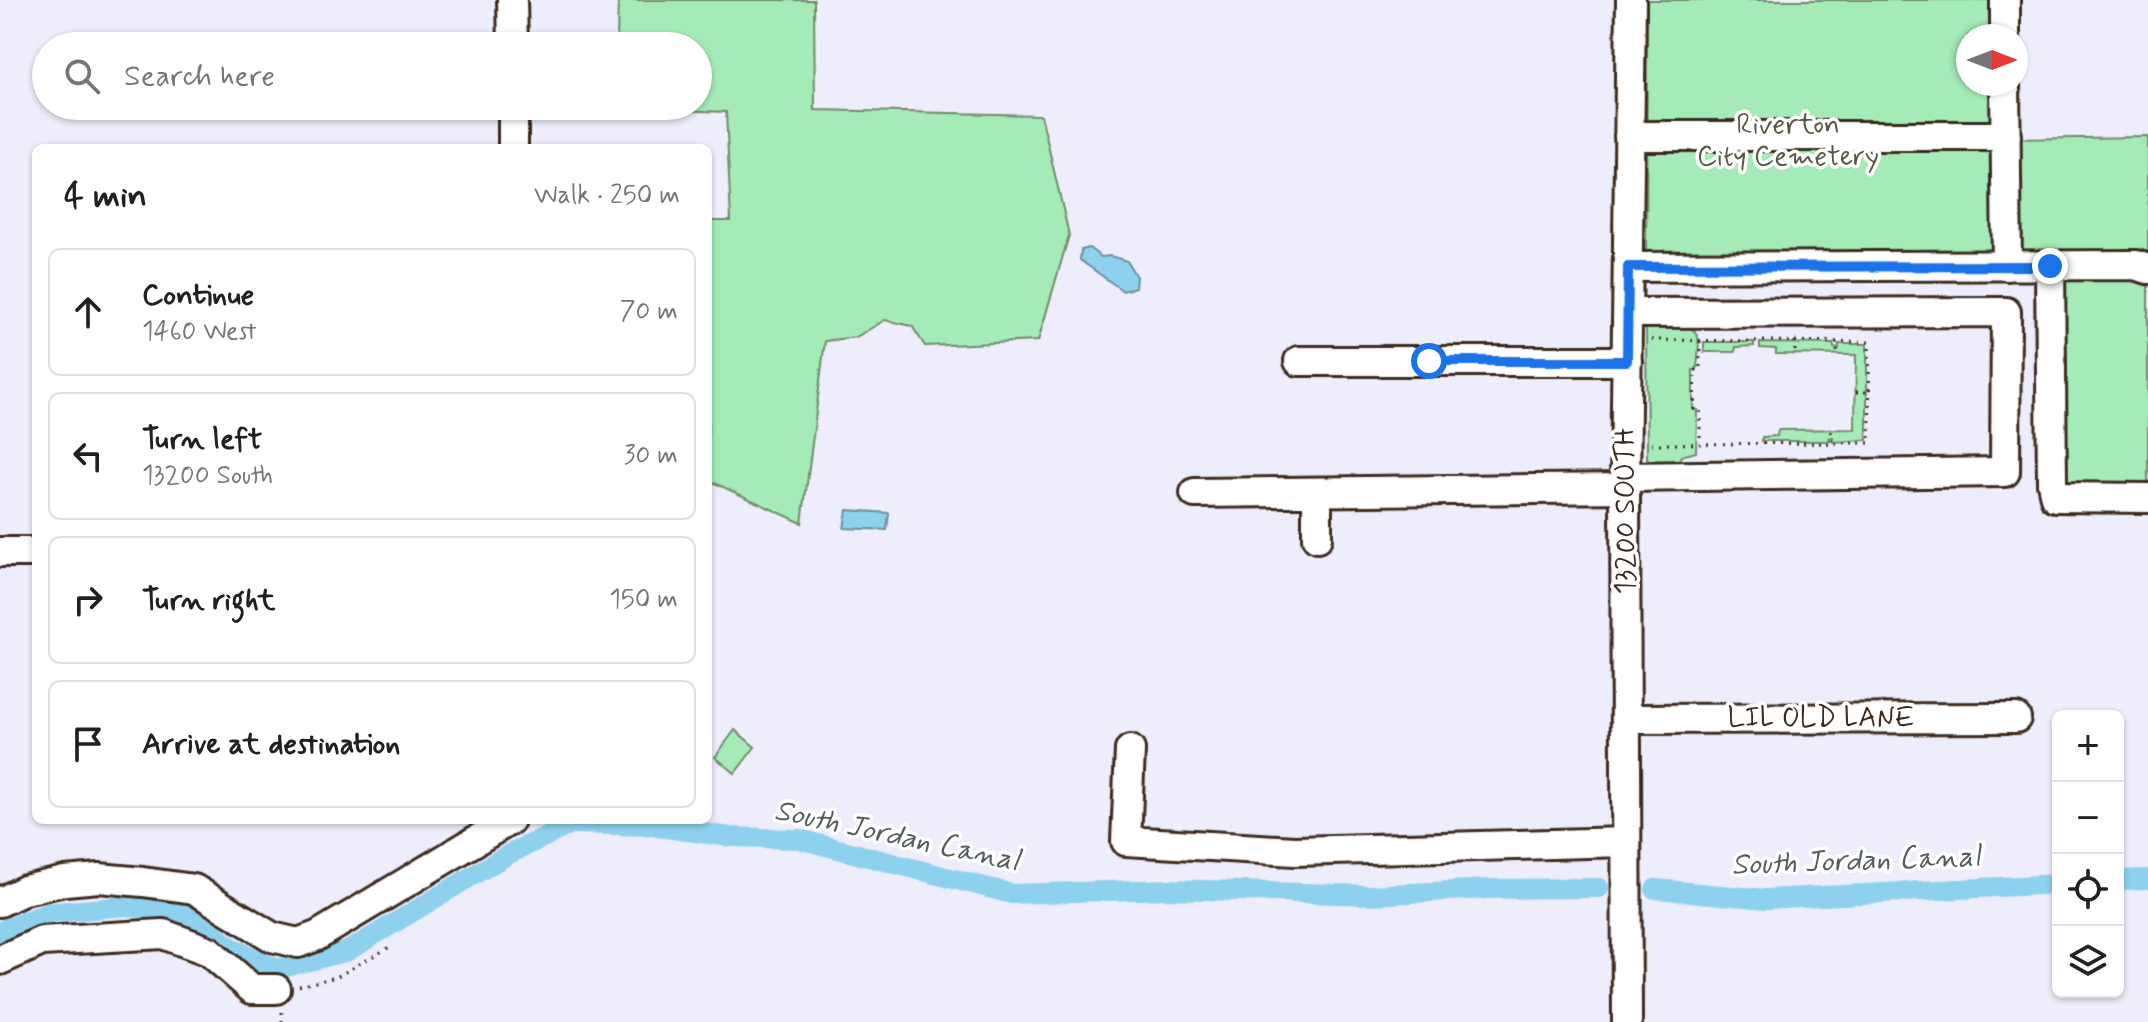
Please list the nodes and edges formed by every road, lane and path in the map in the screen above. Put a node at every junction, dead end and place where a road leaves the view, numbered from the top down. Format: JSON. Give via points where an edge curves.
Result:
{"nodes":[{"id":1,"x":512,"y":0,"type":"edge"},
{"id":2,"x":1631,"y":0,"type":"edge"},
{"id":3,"x":2005,"y":0,"type":"edge"},
{"id":4,"x":2005,"y":24,"type":"edge"},
{"id":5,"x":513,"y":32,"type":"edge"},
{"id":6,"x":2005,"y":96,"type":"edge"},
{"id":7,"x":513,"y":120,"type":"edge"},
{"id":8,"x":1629,"y":136,"type":"junction"},
{"id":9,"x":2006,"y":136,"type":"junction"},
{"id":10,"x":513,"y":144,"type":"edge"},
{"id":11,"x":2007,"y":266,"type":"junction"},
{"id":12,"x":2050,"y":266,"type":"junction"},
{"id":13,"x":1628,"y":267,"type":"junction"},
{"id":14,"x":2148,"y":269,"type":"edge"},
{"id":15,"x":1628,"y":313,"type":"junction"},
{"id":16,"x":1651,"y":340,"type":"dead end"},
{"id":17,"x":1700,"y":341,"type":"junction"},
{"id":18,"x":1795,"y":341,"type":"junction"},
{"id":19,"x":1836,"y":342,"type":"junction"},
{"id":20,"x":1795,"y":351,"type":"dead end"},
{"id":21,"x":1837,"y":352,"type":"dead end"},
{"id":22,"x":1299,"y":361,"type":"dead end"},
{"id":23,"x":1627,"y":361,"type":"junction"},
{"id":24,"x":1856,"y":392,"type":"dead end"},
{"id":25,"x":1870,"y":392,"type":"junction"},
{"id":26,"x":1831,"y":431,"type":"dead end"},
{"id":27,"x":1652,"y":444,"type":"dead end"},
{"id":28,"x":1700,"y":444,"type":"junction"},
{"id":29,"x":1831,"y":444,"type":"junction"},
{"id":30,"x":1626,"y":482,"type":"junction"},
{"id":31,"x":1195,"y":493,"type":"dead end"},
{"id":32,"x":1317,"y":493,"type":"junction"},
{"id":33,"x":2148,"y":498,"type":"edge"},
{"id":34,"x":1317,"y":538,"type":"dead end"},
{"id":35,"x":0,"y":552,"type":"edge"},
{"id":36,"x":32,"y":552,"type":"edge"},
{"id":37,"x":2016,"y":718,"type":"dead end"},
{"id":38,"x":1626,"y":719,"type":"junction"},
{"id":39,"x":1130,"y":750,"type":"dead end"},
{"id":40,"x":503,"y":824,"type":"edge"},
{"id":41,"x":1626,"y":842,"type":"junction"},
{"id":42,"x":0,"y":902,"type":"edge"},
{"id":43,"x":390,"y":947,"type":"dead end"},
{"id":44,"x":0,"y":960,"type":"edge"},
{"id":45,"x":284,"y":992,"type":"junction"},
{"id":46,"x":282,"y":1022,"type":"edge"},
{"id":47,"x":1627,"y":1022,"type":"edge"}],
"edges":[{"from":1,"to":5,"type":"street"},
{"from":2,"to":8,"type":"street","name":"13200 SOUTH"},
{"from":3,"to":4,"type":"street"},
{"from":6,"to":9,"type":"street"},
{"from":7,"to":10,"type":"street"},
{"from":8,"to":9,"type":"street"},
{"from":8,"to":13,"type":"street","name":"13200 SOUTH"},
{"from":9,"to":11,"type":"street"},
{"from":11,"to":12,"type":"street"},
{"from":11,"to":13,"type":"street"},
{"from":12,"to":14,"type":"street"},
{"from":12,"to":33,"type":"street","via":[[2055,497]]},
{"from":13,"to":15,"type":"street","name":"13200 SOUTH"},
{"from":15,"to":23,"type":"street","name":"13200 SOUTH"},
{"from":15,"to":30,"type":"street","via":[[2006,312],[2005,472]]},
{"from":16,"to":17,"type":"path"},
{"from":17,"to":18,"type":"path"},
{"from":17,"to":28,"type":"path","via":[[1694,396],[1694,409],[1700,410]]},
{"from":18,"to":19,"type":"path"},
{"from":18,"to":20,"type":"path"},
{"from":19,"to":21,"type":"path"},
{"from":19,"to":25,"type":"path","via":[[1869,342]]},
{"from":22,"to":23,"type":"street"},
{"from":23,"to":30,"type":"street","name":"13200 SOUTH"},
{"from":24,"to":25,"type":"path"},
{"from":25,"to":29,"type":"path","via":[[1870,443]]},
{"from":26,"to":29,"type":"path"},
{"from":27,"to":28,"type":"path"},
{"from":28,"to":29,"type":"path"},
{"from":30,"to":32,"type":"street"},
{"from":30,"to":38,"type":"street","name":"13200 SOUTH"},
{"from":31,"to":32,"type":"street"},
{"from":32,"to":34,"type":"street"},
{"from":35,"to":36,"type":"street"},
{"from":37,"to":38,"type":"street","name":"LIL OLD LANE"},
{"from":38,"to":41,"type":"street","name":"13200 SOUTH"},
{"from":39,"to":41,"type":"street","via":[[1126,841],[1295,851]]},
{"from":40,"to":42,"type":"street","via":[[298,943],[272,937],[194,889],[182,887],[99,878],[25,890]]},
{"from":41,"to":47,"type":"street","name":"13200 SOUTH"},
{"from":43,"to":45,"type":"path","via":[[336,977]]},
{"from":44,"to":45,"type":"street","via":[[42,941],[163,934],[209,951],[252,989]]},
{"from":45,"to":46,"type":"path"}]}
